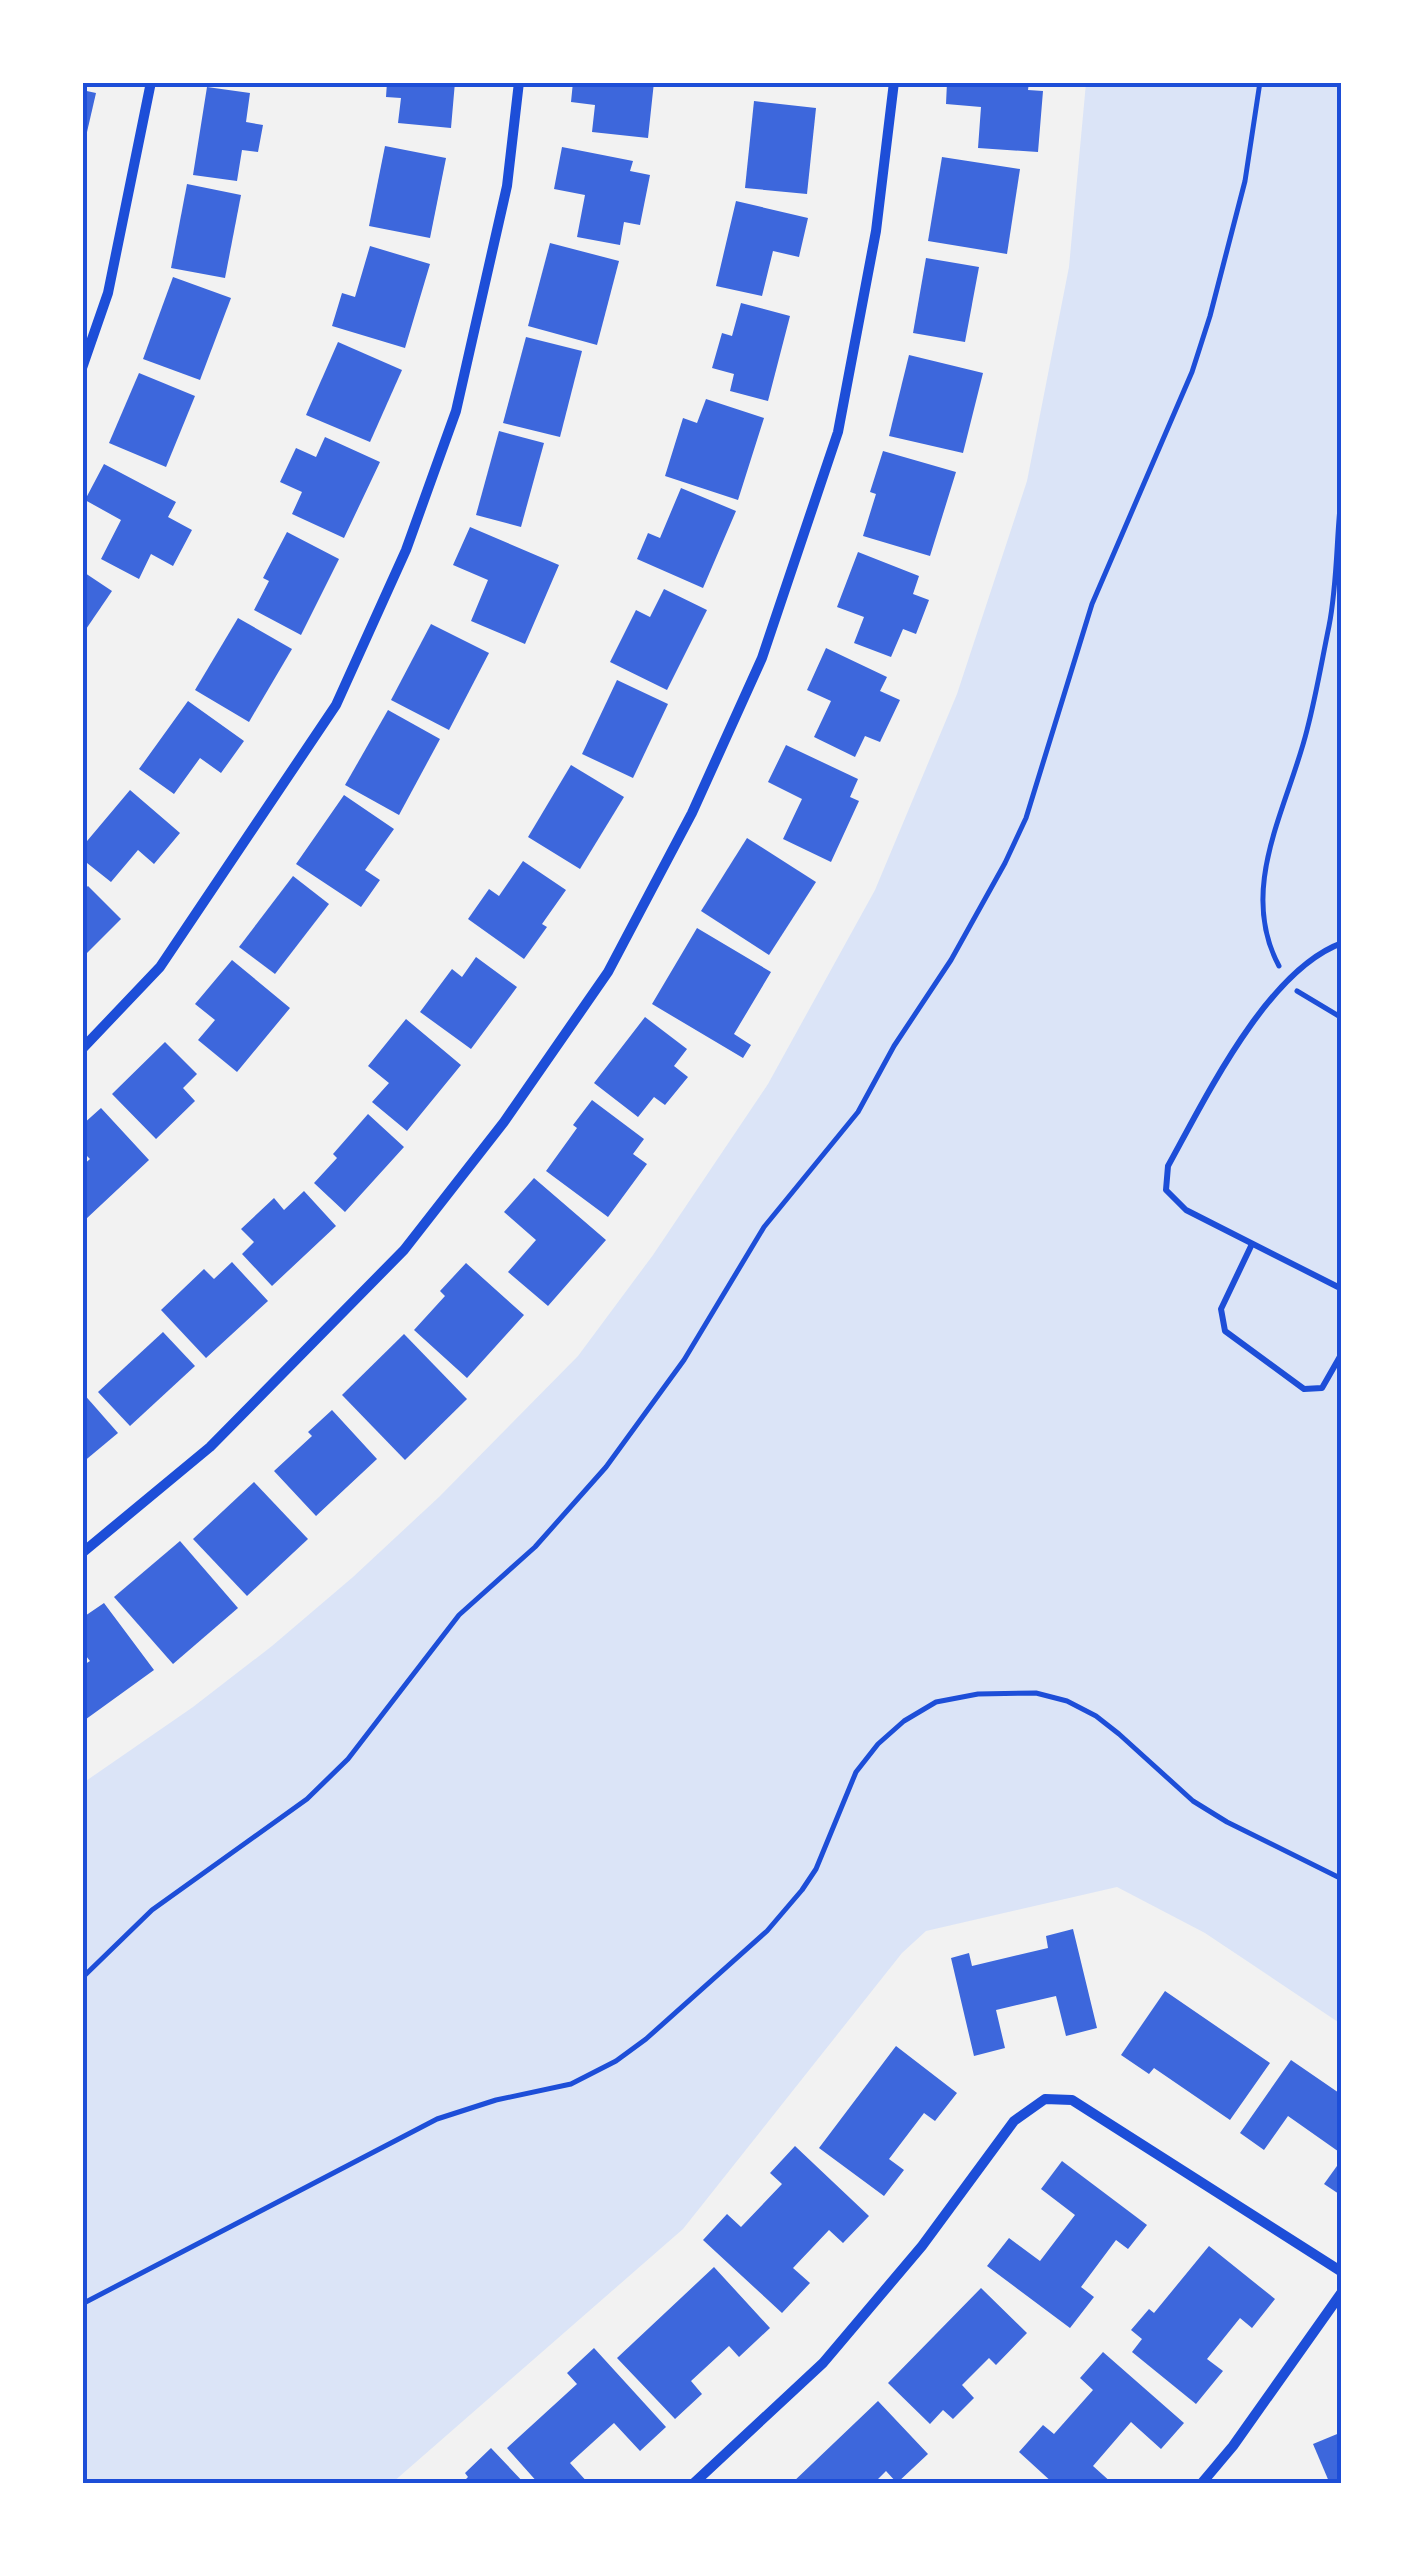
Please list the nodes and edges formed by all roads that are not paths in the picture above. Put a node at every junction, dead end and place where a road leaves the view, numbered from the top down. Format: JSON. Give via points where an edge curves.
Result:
{"nodes":[{"id":1,"x":151,"y":82,"type":"edge"},
{"id":2,"x":520,"y":82,"type":"edge"},
{"id":3,"x":894,"y":82,"type":"edge"},
{"id":4,"x":82,"y":368,"type":"edge"},
{"id":5,"x":1342,"y":942,"type":"edge"},
{"id":6,"x":82,"y":1049,"type":"edge"},
{"id":7,"x":1252,"y":1244,"type":"junction"},
{"id":8,"x":1342,"y":1289,"type":"edge"},
{"id":9,"x":1342,"y":1353,"type":"edge"},
{"id":10,"x":82,"y":1553,"type":"edge"},
{"id":11,"x":1342,"y":2272,"type":"edge"},
{"id":12,"x":1342,"y":2292,"type":"edge"},
{"id":13,"x":693,"y":2484,"type":"edge"},
{"id":14,"x":1201,"y":2484,"type":"edge"}],
"edges":[{"from":1,"to":4,"type":"street","via":[[108,294]]},
{"from":2,"to":6,"type":"street","via":[[506,186],[456,411],[375,619],[336,705],[160,968]]},
{"from":3,"to":10,"type":"street","via":[[876,231],[838,432],[762,658],[608,972],[404,1250],[210,1447]]},
{"from":5,"to":7,"type":"lane","via":[[1287,980],[1250,1027],[1168,1166],[1166,1190],[1186,1210]]},
{"from":7,"to":8,"type":"lane"},
{"from":7,"to":9,"type":"lane","via":[[1221,1310],[1225,1331],[1304,1389],[1322,1388]]},
{"from":11,"to":13,"type":"street","via":[[1072,2100],[1045,2099],[1014,2121],[824,2363]]},
{"from":12,"to":14,"type":"street"}]}
